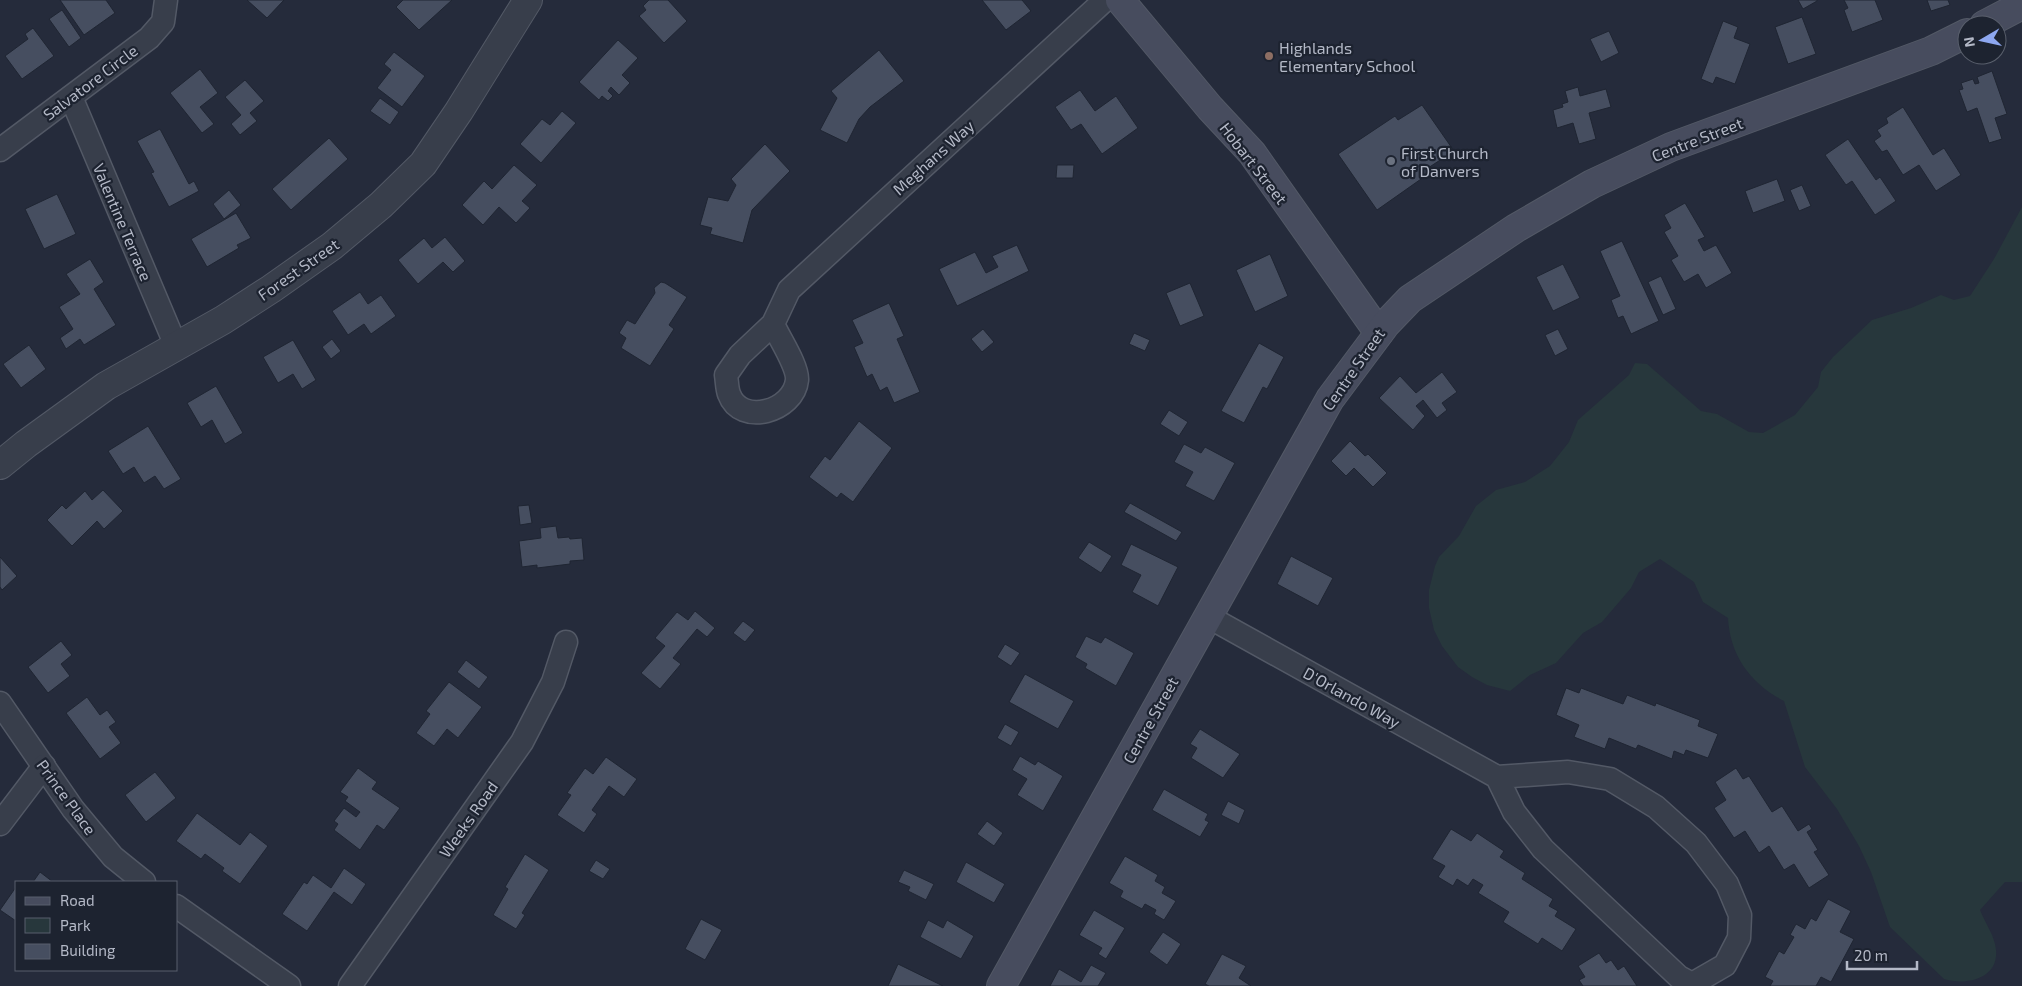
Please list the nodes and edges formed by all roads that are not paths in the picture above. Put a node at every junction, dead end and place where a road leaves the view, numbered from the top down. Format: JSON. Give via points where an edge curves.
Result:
{"nodes":[{"id":1,"x":528,"y":0,"type":"edge"},
{"id":2,"x":1105,"y":0,"type":"edge"},
{"id":3,"x":1120,"y":0,"type":"edge"},
{"id":4,"x":166,"y":2,"type":"edge"},
{"id":5,"x":2022,"y":5,"type":"edge"},
{"id":6,"x":2003,"y":15,"type":"edge"},
{"id":7,"x":1957,"y":39,"type":"edge"},
{"id":8,"x":71,"y":97,"type":"junction"},
{"id":9,"x":0,"y":150,"type":"edge"},
{"id":10,"x":773,"y":324,"type":"dead end"},
{"id":11,"x":1379,"y":333,"type":"junction"},
{"id":12,"x":176,"y":346,"type":"junction"},
{"id":13,"x":0,"y":466,"type":"edge"},
{"id":14,"x":1207,"y":616,"type":"junction"},
{"id":15,"x":566,"y":642,"type":"dead end"},
{"id":16,"x":0,"y":703,"type":"edge"},
{"id":17,"x":44,"y":766,"type":"junction"},
{"id":18,"x":1497,"y":778,"type":"junction"},
{"id":19,"x":0,"y":824,"type":"edge"},
{"id":20,"x":143,"y":881,"type":"edge"},
{"id":21,"x":178,"y":907,"type":"edge"},
{"id":22,"x":1692,"y":985,"type":"edge"},
{"id":23,"x":289,"y":986,"type":"edge"},
{"id":24,"x":350,"y":986,"type":"edge"},
{"id":25,"x":1000,"y":986,"type":"edge"}],
"edges":[{"from":1,"to":12,"type":"street","name":"Forest Street","via":[[423,164],[332,246],[255,299]]},
{"from":2,"to":10,"type":"street","name":"Meghans Way","via":[[790,290]]},
{"from":3,"to":11,"type":"main road","name":"Hobart Street","via":[[1252,153]]},
{"from":4,"to":8,"type":"street","name":"Salvatore Circle","via":[[163,22],[149,38]]},
{"from":5,"to":6,"type":"main road"},
{"from":7,"to":11,"type":"main road","name":"Centre Street","via":[[1931,52],[1671,147],[1592,184],[1516,228],[1410,299]]},
{"from":8,"to":9,"type":"street","name":"Salvatore Circle"},
{"from":8,"to":12,"type":"street","name":"Valentine Terrace"},
{"from":11,"to":14,"type":"main road","name":"Centre Street","via":[[1330,399]]},
{"from":12,"to":13,"type":"street","name":"Forest Street","via":[[106,386]]},
{"from":14,"to":18,"type":"street","name":"D'Orlando Way"},
{"from":14,"to":25,"type":"main road","name":"Centre Street"},
{"from":15,"to":24,"type":"street","name":"Weeks Road","via":[[553,682],[522,742]]},
{"from":16,"to":17,"type":"street","name":"Prince Place"},
{"from":17,"to":19,"type":"street"},
{"from":17,"to":20,"type":"street","name":"Prince Place","via":[[73,809],[113,857]]},
{"from":18,"to":22,"type":"street","via":[[1514,812],[1543,849],[1679,977]]},
{"from":18,"to":22,"type":"street","via":[[1568,772],[1610,779],[1656,807],[1696,843],[1727,884],[1740,915],[1739,938],[1725,965]]},
{"from":21,"to":23,"type":"street"}]}
